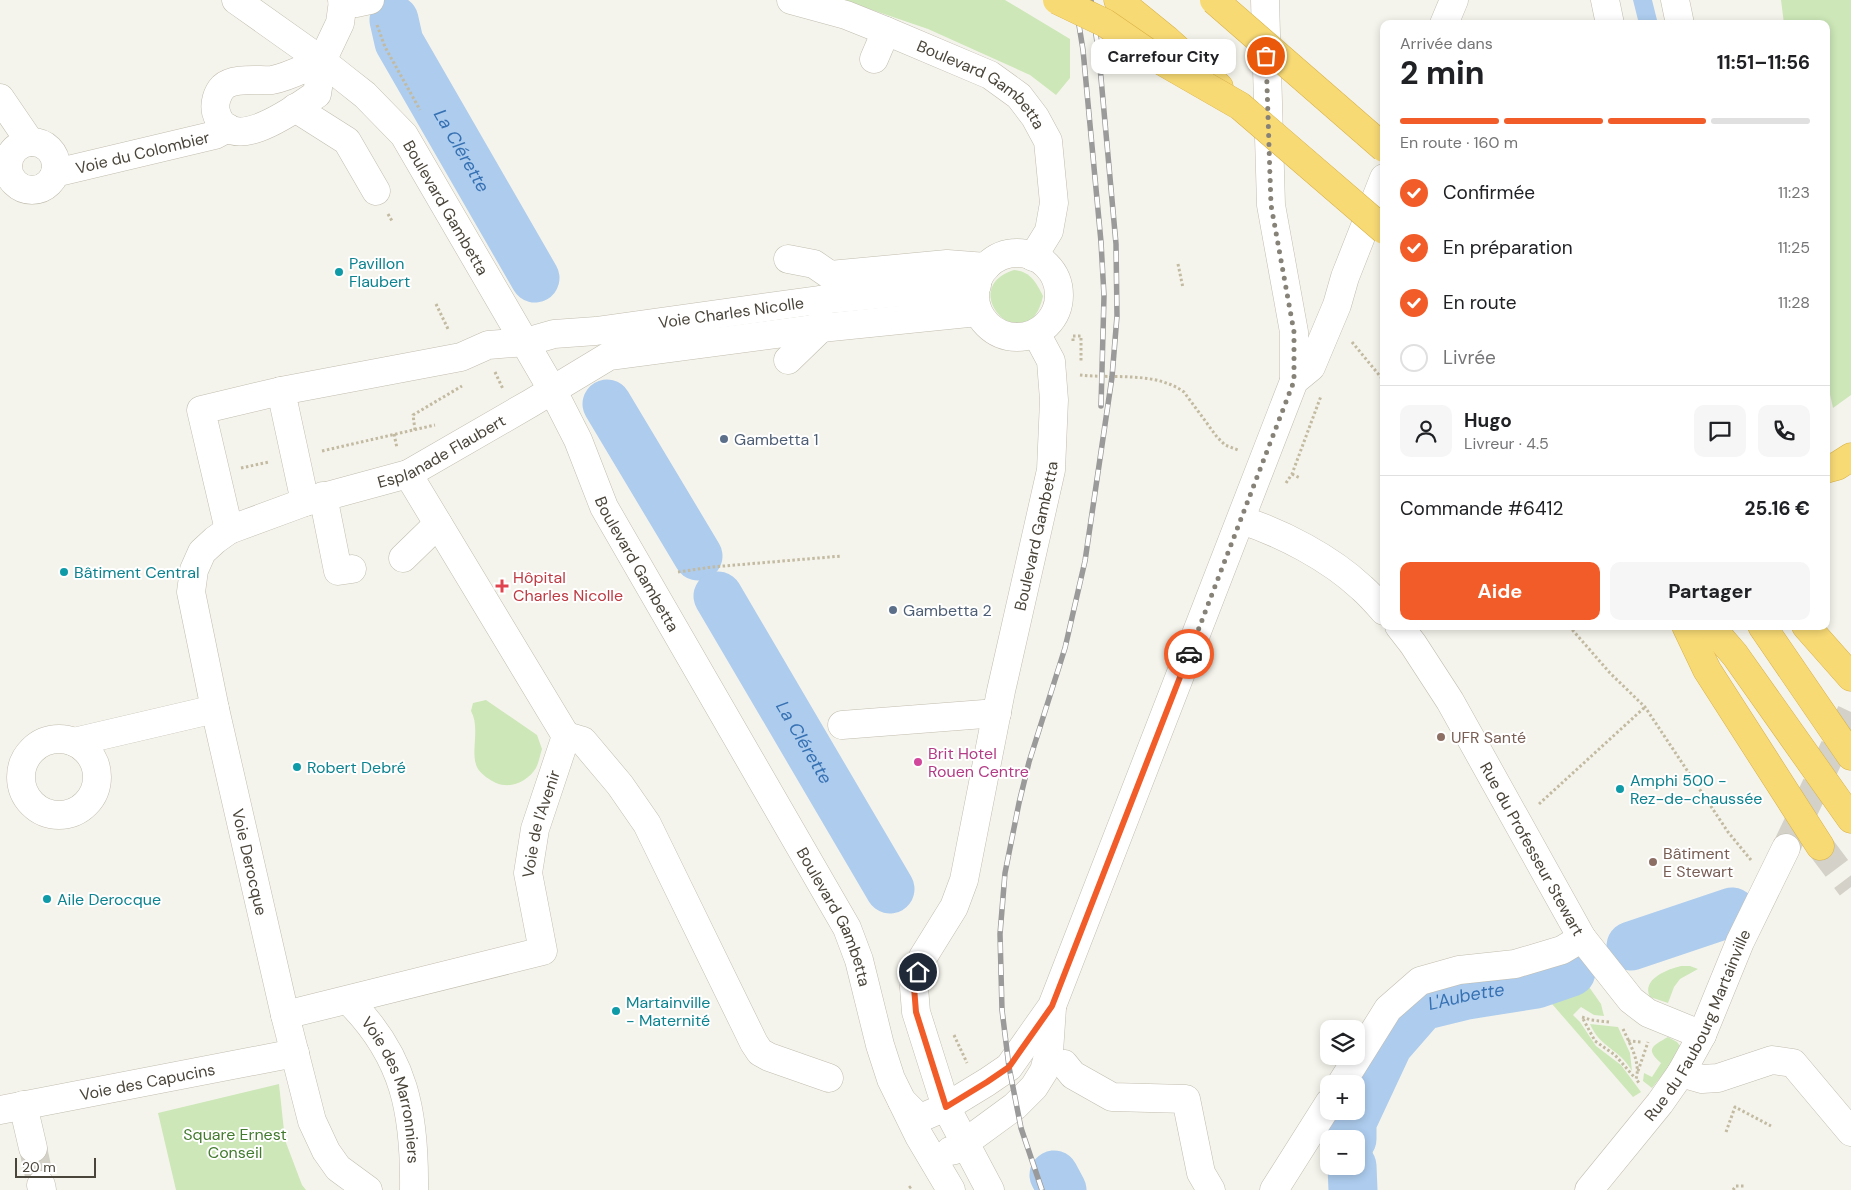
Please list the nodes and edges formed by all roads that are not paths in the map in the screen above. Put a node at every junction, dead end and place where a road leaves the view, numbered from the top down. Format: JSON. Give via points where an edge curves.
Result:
{"nodes":[{"id":1,"x":236,"y":0,"type":"edge"},
{"id":2,"x":343,"y":0,"type":"edge"},
{"id":3,"x":370,"y":0,"type":"edge"},
{"id":4,"x":791,"y":0,"type":"edge"},
{"id":5,"x":1057,"y":0,"type":"edge"},
{"id":6,"x":1118,"y":0,"type":"edge"},
{"id":7,"x":1214,"y":0,"type":"edge"},
{"id":8,"x":1265,"y":0,"type":"edge"},
{"id":9,"x":1454,"y":0,"type":"edge"},
{"id":10,"x":1605,"y":0,"type":"edge"},
{"id":11,"x":1675,"y":0,"type":"edge"},
{"id":12,"x":1446,"y":20,"type":"edge"},
{"id":13,"x":1609,"y":20,"type":"edge"},
{"id":14,"x":1679,"y":20,"type":"edge"},
{"id":15,"x":886,"y":31,"type":"junction"},
{"id":16,"x":874,"y":59,"type":"dead end"},
{"id":17,"x":322,"y":61,"type":"junction"},
{"id":18,"x":0,"y":98,"type":"edge"},
{"id":19,"x":1240,"y":106,"type":"junction"},
{"id":20,"x":295,"y":108,"type":"junction"},
{"id":21,"x":228,"y":128,"type":"junction"},
{"id":22,"x":30,"y":142,"type":"junction"},
{"id":23,"x":1380,"y":145,"type":"edge"},
{"id":24,"x":55,"y":173,"type":"junction"},
{"id":25,"x":1380,"y":188,"type":"edge"},
{"id":26,"x":376,"y":191,"type":"dead end"},
{"id":27,"x":1380,"y":227,"type":"edge"},
{"id":28,"x":1033,"y":257,"type":"junction"},
{"id":29,"x":788,"y":259,"type":"dead end"},
{"id":30,"x":982,"y":276,"type":"junction"},
{"id":31,"x":819,"y":300,"type":"junction"},
{"id":32,"x":1337,"y":305,"type":"junction"},
{"id":33,"x":978,"y":312,"type":"junction"},
{"id":34,"x":1291,"y":313,"type":"junction"},
{"id":35,"x":821,"y":328,"type":"junction"},
{"id":36,"x":606,"y":329,"type":"junction"},
{"id":37,"x":1036,"y":333,"type":"junction"},
{"id":38,"x":526,"y":342,"type":"junction"},
{"id":39,"x":609,"y":356,"type":"junction"},
{"id":40,"x":788,"y":360,"type":"dead end"},
{"id":41,"x":1294,"y":381,"type":"junction"},
{"id":42,"x":553,"y":390,"type":"junction"},
{"id":43,"x":281,"y":391,"type":"junction"},
{"id":44,"x":1851,"y":457,"type":"edge"},
{"id":45,"x":1830,"y":468,"type":"edge"},
{"id":46,"x":408,"y":474,"type":"junction"},
{"id":47,"x":314,"y":499,"type":"junction"},
{"id":48,"x":432,"y":514,"type":"junction"},
{"id":49,"x":1241,"y":520,"type":"junction"},
{"id":50,"x":229,"y":530,"type":"junction"},
{"id":51,"x":403,"y":558,"type":"dead end"},
{"id":52,"x":352,"y":569,"type":"dead end"},
{"id":53,"x":1380,"y":607,"type":"edge"},
{"id":54,"x":1688,"y":630,"type":"edge"},
{"id":55,"x":1713,"y":630,"type":"edge"},
{"id":56,"x":1765,"y":630,"type":"edge"},
{"id":57,"x":1810,"y":630,"type":"edge"},
{"id":58,"x":1406,"y":635,"type":"edge"},
{"id":59,"x":1851,"y":677,"type":"edge"},
{"id":60,"x":215,"y":709,"type":"junction"},
{"id":61,"x":997,"y":713,"type":"junction"},
{"id":62,"x":842,"y":725,"type":"dead end"},
{"id":63,"x":566,"y":736,"type":"junction"},
{"id":64,"x":74,"y":742,"type":"dead end"},
{"id":65,"x":1851,"y":756,"type":"edge"},
{"id":66,"x":1851,"y":819,"type":"edge"},
{"id":67,"x":1820,"y":846,"type":"tunnel mouth"},
{"id":68,"x":1786,"y":848,"type":"tunnel mouth"},
{"id":69,"x":1582,"y":938,"type":"junction"},
{"id":70,"x":349,"y":1001,"type":"junction"},
{"id":71,"x":1052,"y":1006,"type":"junction"},
{"id":72,"x":285,"y":1015,"type":"junction"},
{"id":73,"x":1702,"y":1035,"type":"junction"},
{"id":74,"x":295,"y":1053,"type":"junction"},
{"id":75,"x":1064,"y":1064,"type":"dead end"},
{"id":76,"x":818,"y":1073,"type":"dead end"},
{"id":77,"x":1680,"y":1073,"type":"junction"},
{"id":78,"x":1347,"y":1075,"type":"edge"},
{"id":79,"x":902,"y":1101,"type":"junction"},
{"id":80,"x":946,"y":1107,"type":"junction"},
{"id":81,"x":12,"y":1108,"type":"edge"},
{"id":82,"x":1320,"y":1117,"type":"edge"},
{"id":83,"x":1851,"y":1132,"type":"edge"},
{"id":84,"x":919,"y":1136,"type":"junction"},
{"id":85,"x":966,"y":1143,"type":"junction"},
{"id":86,"x":33,"y":1148,"type":"tunnel mouth"},
{"id":87,"x":368,"y":1190,"type":"edge"},
{"id":88,"x":414,"y":1190,"type":"edge"},
{"id":89,"x":950,"y":1190,"type":"edge"},
{"id":90,"x":990,"y":1190,"type":"edge"},
{"id":91,"x":1211,"y":1190,"type":"edge"},
{"id":92,"x":1274,"y":1190,"type":"edge"},
{"id":93,"x":1589,"y":1190,"type":"edge"}],
"edges":[{"from":1,"to":17,"type":"street","name":"Boulevard Gambetta"},
{"from":2,"to":3,"type":"street","via":[[356,3]]},
{"from":2,"to":17,"type":"street","via":[[340,24]]},
{"from":4,"to":15,"type":"street","name":"Boulevard Gambetta","via":[[846,15]]},
{"from":5,"to":19,"type":"highway","bridge":true,"via":[[1105,23],[1153,56]]},
{"from":6,"to":19,"type":"highway","bridge":true},
{"from":7,"to":23,"type":"highway","bridge":true},
{"from":8,"to":34,"type":"street","via":[[1271,205]]},
{"from":9,"to":12,"type":"street"},
{"from":10,"to":13,"type":"street"},
{"from":11,"to":14,"type":"street"},
{"from":15,"to":16,"type":"street"},
{"from":15,"to":28,"type":"street","name":"Boulevard Gambetta","via":[[990,75],[1019,96],[1035,117],[1048,142],[1054,203],[1049,231]]},
{"from":17,"to":20,"type":"street","via":[[317,94]]},
{"from":17,"to":21,"type":"street","via":[[272,80],[234,82],[224,86],[217,96],[215,108],[218,119]]},
{"from":17,"to":38,"type":"street","name":"Boulevard Gambetta","via":[[404,135]]},
{"from":18,"to":22,"type":"street"},
{"from":19,"to":27,"type":"highway","bridge":true},
{"from":20,"to":21,"type":"street","via":[[268,125],[253,130]]},
{"from":20,"to":26,"type":"street","via":[[347,141]]},
{"from":21,"to":24,"type":"street","name":"Voie du Colombier","via":[[215,135]]},
{"from":22,"to":24,"type":"street","via":[[51,151]]},
{"from":22,"to":24,"type":"street","via":[[16,148],[8,162],[11,178],[30,190],[39,189],[46,186]]},
{"from":25,"to":32,"type":"street"},
{"from":28,"to":30,"type":"street","via":[[1008,254],[996,259]]},
{"from":28,"to":37,"type":"street","via":[[1054,274],[1059,301],[1055,314]]},
{"from":29,"to":30,"type":"street","via":[[814,264],[830,275],[947,264]]},
{"from":30,"to":31,"type":"street","name":"Voie Charles Nicolle"},
{"from":30,"to":33,"type":"street","via":[[975,299]]},
{"from":31,"to":35,"type":"street"},
{"from":31,"to":36,"type":"street","name":"Voie Charles Nicolle"},
{"from":32,"to":34,"type":"street","via":[[1312,313]]},
{"from":32,"to":41,"type":"street","via":[[1311,367]]},
{"from":33,"to":35,"type":"street","name":"Voie Charles Nicolle"},
{"from":33,"to":37,"type":"street","via":[[986,324],[1003,335],[1023,337]]},
{"from":34,"to":41,"type":"street"},
{"from":35,"to":39,"type":"street","name":"Voie Charles Nicolle"},
{"from":35,"to":40,"type":"street"},
{"from":36,"to":38,"type":"street","name":"Voie Charles Nicolle","via":[[554,334]]},
{"from":36,"to":39,"type":"street"},
{"from":37,"to":61,"type":"street","name":"Boulevard Gambetta","via":[[1051,361],[1054,400],[1051,470]]},
{"from":38,"to":42,"type":"street","name":"Boulevard Gambetta"},
{"from":38,"to":43,"type":"street","name":"Voie Charles Nicolle","via":[[488,345],[461,356]]},
{"from":39,"to":42,"type":"street","name":"Voie Charles Nicolle"},
{"from":41,"to":49,"type":"street"},
{"from":42,"to":46,"type":"street","name":"Esplanade Flaubert"},
{"from":42,"to":79,"type":"street","name":"Boulevard Gambetta","via":[[578,440],[604,507],[847,928],[859,960],[891,1079]]},
{"from":43,"to":47,"type":"street","via":[[296,457]]},
{"from":43,"to":50,"type":"street","name":"Voie Charles Nicolle","via":[[201,410]]},
{"from":44,"to":45,"type":"highway"},
{"from":46,"to":47,"type":"street","name":"Esplanade Flaubert"},
{"from":46,"to":48,"type":"street"},
{"from":47,"to":50,"type":"street","name":"Esplanade Flaubert"},
{"from":47,"to":52,"type":"street","via":[[338,571]]},
{"from":48,"to":51,"type":"street"},
{"from":48,"to":63,"type":"street"},
{"from":49,"to":53,"type":"street","via":[[1265,528],[1323,558],[1362,587]]},
{"from":49,"to":71,"type":"street"},
{"from":50,"to":60,"type":"street","name":"Voie Derocque","via":[[202,552],[194,570],[191,592]]},
{"from":54,"to":67,"type":"highway","via":[[1707,670]]},
{"from":55,"to":66,"type":"highway","via":[[1735,655]]},
{"from":56,"to":65,"type":"highway"},
{"from":57,"to":59,"type":"highway"},
{"from":58,"to":69,"type":"street","name":"Rue du Professeur Stewart","via":[[1450,701]]},
{"from":60,"to":64,"type":"street"},
{"from":60,"to":72,"type":"street","name":"Voie Derocque"},
{"from":61,"to":62,"type":"street"},
{"from":61,"to":80,"type":"street","name":"Boulevard Gambetta","via":[[964,880],[954,907],[923,957],[914,987],[916,1012]]},
{"from":63,"to":70,"type":"street","name":"Voie de l'Avenir","via":[[535,829],[528,873],[543,951]]},
{"from":63,"to":76,"type":"street","via":[[582,741],[620,785],[647,824],[760,1052]]},
{"from":68,"to":73,"type":"street","name":"Rue du Faubourg Martainville","via":[[1740,942]]},
{"from":69,"to":73,"type":"street","name":"Rue du Professeur Stewart","via":[[1631,1000],[1648,1013]]},
{"from":69,"to":78,"type":"street","via":[[1562,950],[1516,964],[1459,970],[1420,981],[1388,1009]]},
{"from":70,"to":72,"type":"street","name":"Voie de l'Avenir"},
{"from":70,"to":88,"type":"street","name":"Voie des Marronniers","via":[[380,1036],[401,1082],[411,1127]]},
{"from":71,"to":80,"type":"street","via":[[1009,1067]]},
{"from":71,"to":85,"type":"street","via":[[1049,1052],[1044,1071],[1034,1087],[1015,1106]]},
{"from":72,"to":74,"type":"street"},
{"from":73,"to":77,"type":"street","name":"Rue du Faubourg Martainville"},
{"from":74,"to":81,"type":"street","name":"Voie des Capucins"},
{"from":74,"to":87,"type":"street","via":[[312,1121],[326,1151],[338,1168]]},
{"from":75,"to":91,"type":"street","via":[[1073,1075],[1112,1096],[1186,1100],[1202,1173]]},
{"from":77,"to":83,"type":"street","via":[[1702,1079],[1718,1078],[1772,1060],[1793,1063]]},
{"from":77,"to":93,"type":"street","name":"Rue du Faubourg Martainville","via":[[1660,1103]]},
{"from":79,"to":80,"type":"street","via":[[916,1115],[925,1116]]},
{"from":79,"to":84,"type":"street","name":"Boulevard Gambetta"},
{"from":80,"to":85,"type":"street","name":"Boulevard Gambetta"},
{"from":81,"to":86,"type":"street"},
{"from":82,"to":92,"type":"street"},
{"from":84,"to":85,"type":"street","via":[[944,1151],[955,1150]]},
{"from":84,"to":89,"type":"street","name":"Boulevard Gambetta"},
{"from":85,"to":90,"type":"street","name":"Boulevard Gambetta"}]}
